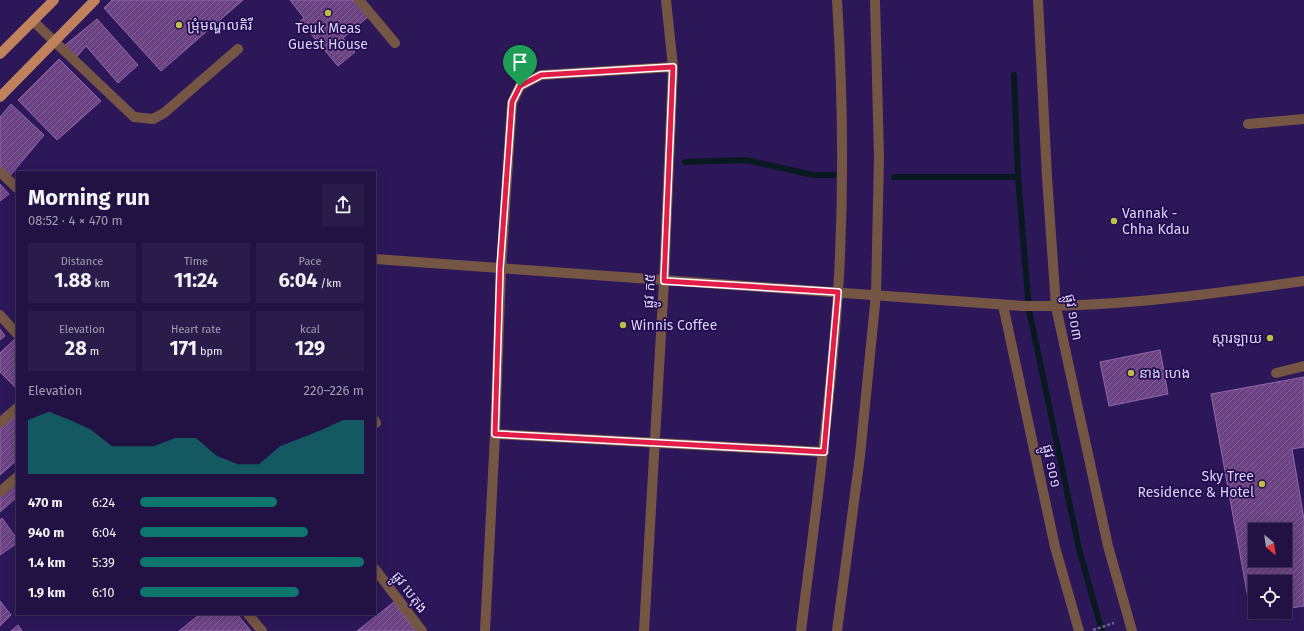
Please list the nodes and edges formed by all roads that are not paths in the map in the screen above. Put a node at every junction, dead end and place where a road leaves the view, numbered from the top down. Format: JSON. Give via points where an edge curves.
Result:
{"nodes":[{"id":1,"x":54,"y":0,"type":"edge"},
{"id":2,"x":95,"y":0,"type":"edge"},
{"id":3,"x":359,"y":0,"type":"edge"},
{"id":4,"x":666,"y":0,"type":"edge"},
{"id":5,"x":837,"y":0,"type":"edge"},
{"id":6,"x":875,"y":0,"type":"edge"},
{"id":7,"x":1038,"y":0,"type":"edge"},
{"id":8,"x":33,"y":21,"type":"junction"},
{"id":9,"x":54,"y":42,"type":"junction"},
{"id":10,"x":395,"y":43,"type":"dead end"},
{"id":11,"x":238,"y":49,"type":"dead end"},
{"id":12,"x":0,"y":54,"type":"edge"},
{"id":13,"x":673,"y":67,"type":"junction"},
{"id":14,"x":0,"y":97,"type":"edge"},
{"id":15,"x":1304,"y":119,"type":"edge"},
{"id":16,"x":1248,"y":124,"type":"dead end"},
{"id":17,"x":0,"y":172,"type":"edge"},
{"id":18,"x":16,"y":187,"type":"edge"},
{"id":19,"x":376,"y":259,"type":"edge"},
{"id":20,"x":500,"y":269,"type":"junction"},
{"id":21,"x":664,"y":281,"type":"junction"},
{"id":22,"x":1304,"y":281,"type":"edge"},
{"id":23,"x":838,"y":292,"type":"junction"},
{"id":24,"x":876,"y":294,"type":"junction"},
{"id":25,"x":1003,"y":305,"type":"junction"},
{"id":26,"x":1056,"y":307,"type":"junction"},
{"id":27,"x":0,"y":315,"type":"edge"},
{"id":28,"x":16,"y":333,"type":"edge"},
{"id":29,"x":1304,"y":366,"type":"edge"},
{"id":30,"x":1276,"y":373,"type":"dead end"},
{"id":31,"x":16,"y":409,"type":"edge"},
{"id":32,"x":0,"y":423,"type":"edge"},
{"id":33,"x":495,"y":434,"type":"junction"},
{"id":34,"x":654,"y":443,"type":"junction"},
{"id":35,"x":824,"y":452,"type":"junction"},
{"id":36,"x":16,"y":477,"type":"edge"},
{"id":37,"x":0,"y":492,"type":"edge"},
{"id":38,"x":376,"y":570,"type":"edge"},
{"id":39,"x":249,"y":615,"type":"edge"},
{"id":40,"x":262,"y":631,"type":"edge"},
{"id":41,"x":422,"y":631,"type":"edge"},
{"id":42,"x":485,"y":631,"type":"edge"},
{"id":43,"x":644,"y":631,"type":"edge"},
{"id":44,"x":801,"y":631,"type":"edge"},
{"id":45,"x":837,"y":631,"type":"edge"},
{"id":46,"x":1079,"y":631,"type":"edge"},
{"id":47,"x":1132,"y":631,"type":"edge"}],
"edges":[{"from":1,"to":8,"type":"main road"},
{"from":2,"to":9,"type":"main road"},
{"from":3,"to":10,"type":"street"},
{"from":4,"to":13,"type":"street","name":"ផ្លូវ ក៥"},
{"from":5,"to":23,"type":"street","via":[[841,161]]},
{"from":6,"to":24,"type":"street","via":[[879,157]]},
{"from":7,"to":26,"type":"street","name":"ផ្លូវ ១០៣","via":[[1046,177]]},
{"from":8,"to":9,"type":"street"},
{"from":8,"to":12,"type":"main road"},
{"from":9,"to":11,"type":"street","via":[[134,117],[153,119],[164,113]]},
{"from":9,"to":14,"type":"main road"},
{"from":13,"to":20,"type":"street","via":[[541,75],[520,86],[512,102]]},
{"from":13,"to":21,"type":"street","name":"ផ្លូវ ក៥"},
{"from":15,"to":16,"type":"street"},
{"from":17,"to":18,"type":"street"},
{"from":19,"to":20,"type":"street"},
{"from":20,"to":21,"type":"street"},
{"from":20,"to":33,"type":"street"},
{"from":21,"to":23,"type":"street"},
{"from":21,"to":34,"type":"street","name":"ផ្លូវ ក៥"},
{"from":22,"to":26,"type":"street","via":[[1212,294]]},
{"from":23,"to":24,"type":"street"},
{"from":23,"to":35,"type":"street"},
{"from":24,"to":25,"type":"street"},
{"from":24,"to":45,"type":"street","via":[[860,456]]},
{"from":25,"to":26,"type":"street"},
{"from":25,"to":46,"type":"street","name":"ផ្លូវ ១០១","via":[[1055,547]]},
{"from":26,"to":47,"type":"street","name":"ផ្លូវ ១០៣","via":[[1108,546]]},
{"from":27,"to":28,"type":"street"},
{"from":29,"to":30,"type":"street"},
{"from":31,"to":32,"type":"street"},
{"from":33,"to":34,"type":"street"},
{"from":33,"to":42,"type":"street"},
{"from":34,"to":35,"type":"street"},
{"from":34,"to":43,"type":"street","name":"ផ្លូវ ក៥"},
{"from":35,"to":44,"type":"street"},
{"from":36,"to":37,"type":"street"},
{"from":38,"to":41,"type":"street","name":"ផ្លូវ បេតុង"},
{"from":39,"to":40,"type":"street"}]}
